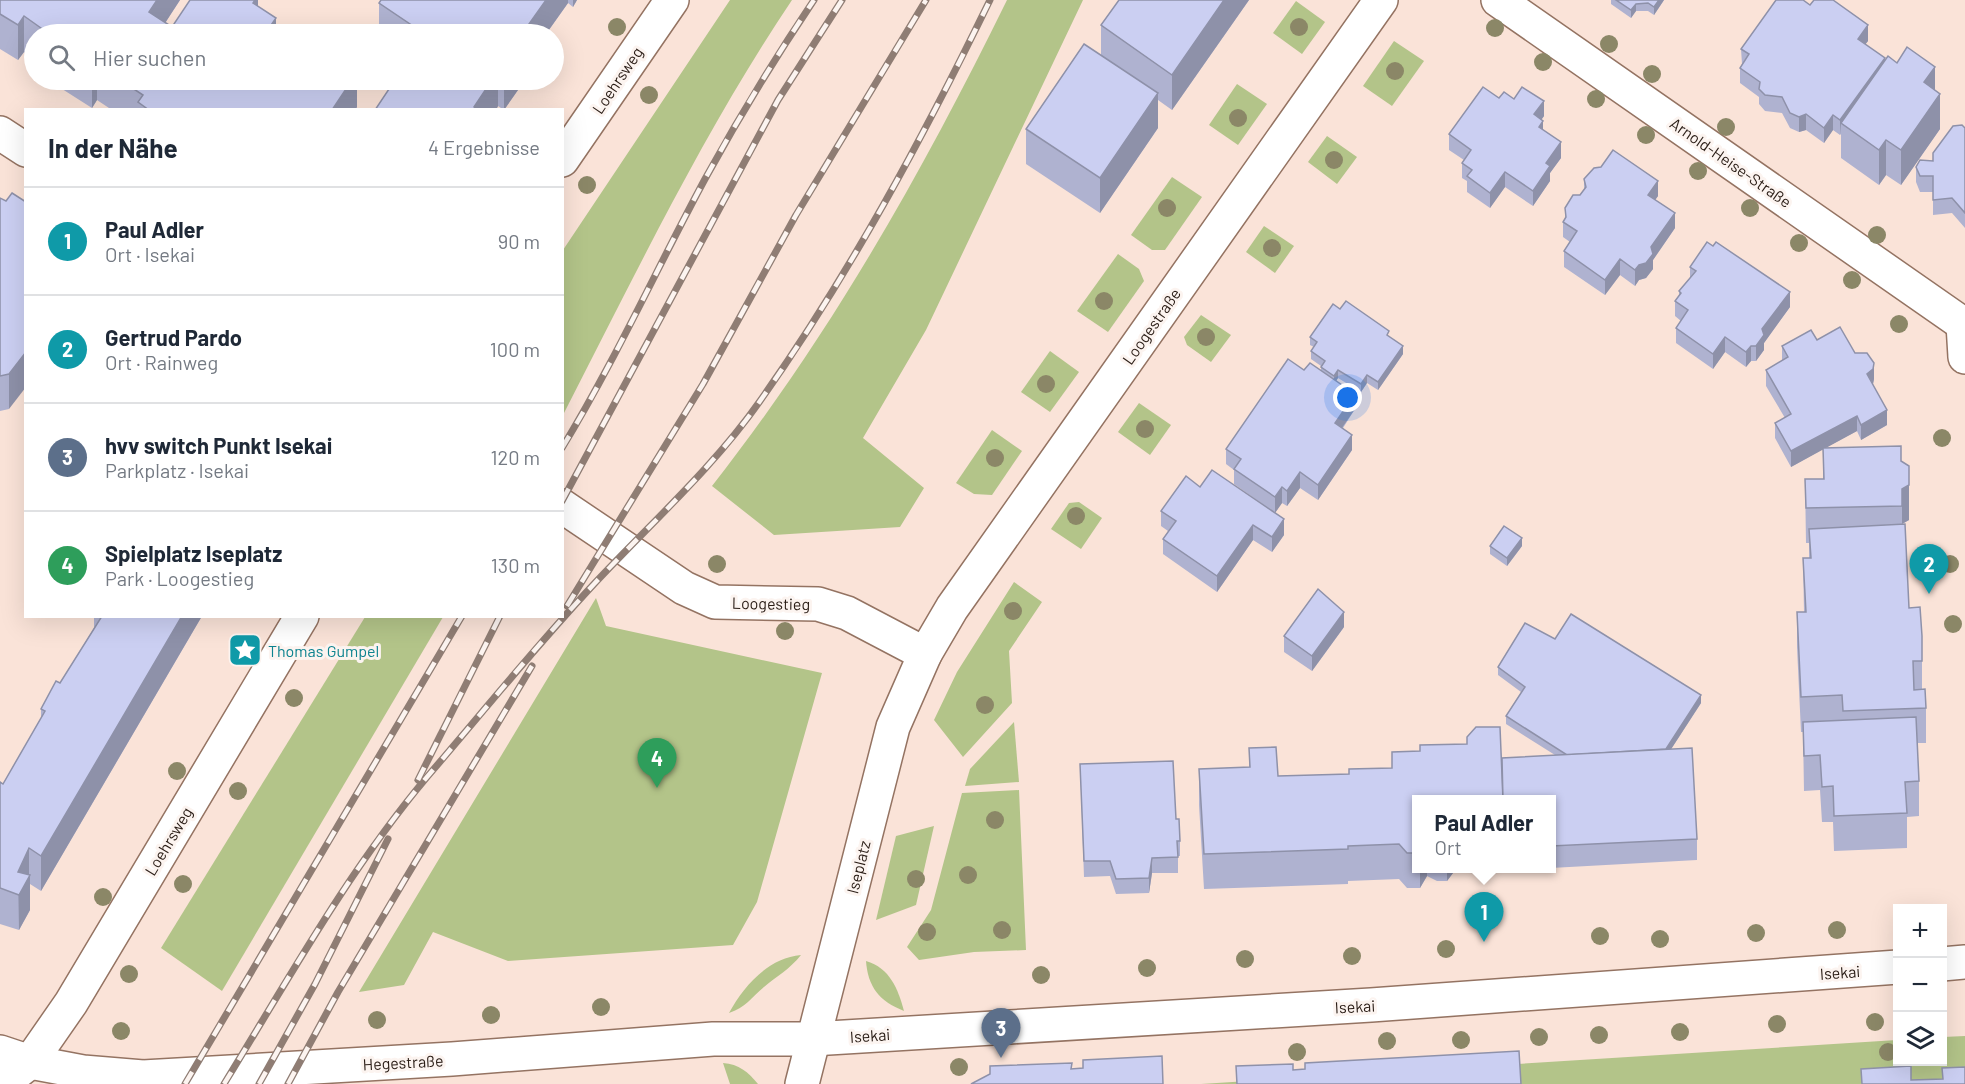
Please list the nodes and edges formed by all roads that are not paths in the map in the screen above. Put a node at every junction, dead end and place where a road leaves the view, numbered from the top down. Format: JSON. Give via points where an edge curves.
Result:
{"nodes":[{"id":1,"x":672,"y":0,"type":"edge"},
{"id":2,"x":1381,"y":0,"type":"edge"},
{"id":3,"x":1498,"y":0,"type":"edge"},
{"id":4,"x":0,"y":133,"type":"edge"},
{"id":5,"x":24,"y":149,"type":"edge"},
{"id":6,"x":564,"y":157,"type":"edge"},
{"id":7,"x":1964,"y":323,"type":"edge"},
{"id":8,"x":1965,"y":357,"type":"edge"},
{"id":9,"x":564,"y":507,"type":"edge"},
{"id":10,"x":301,"y":618,"type":"edge"},
{"id":11,"x":925,"y":654,"type":"junction"},
{"id":12,"x":1965,"y":962,"type":"edge"},
{"id":13,"x":1947,"y":964,"type":"edge"},
{"id":14,"x":1893,"y":968,"type":"edge"},
{"id":15,"x":813,"y":1039,"type":"junction"},
{"id":16,"x":15,"y":1057,"type":"edge"},
{"id":17,"x":314,"y":1075,"type":"edge"},
{"id":18,"x":2,"y":1084,"type":"edge"},
{"id":19,"x":802,"y":1084,"type":"edge"}],
"edges":[{"from":1,"to":6,"type":"street","name":"Loehrsweg"},
{"from":2,"to":11,"type":"street","name":"Loogestraße","via":[[952,608]]},
{"from":3,"to":7,"type":"street","name":"Arnold-Heise-Straße"},
{"from":4,"to":5,"type":"street"},
{"from":7,"to":8,"type":"street"},
{"from":9,"to":11,"type":"street","name":"Loogestieg","via":[[684,588],[715,602],[818,604],[847,613]]},
{"from":10,"to":16,"type":"street","name":"Loehrsweg","via":[[71,1003]]},
{"from":11,"to":15,"type":"street","name":"Iseplatz","via":[[893,727]]},
{"from":12,"to":13,"type":"street"},
{"from":14,"to":15,"type":"street","name":"Isekai"},
{"from":15,"to":17,"type":"street","name":"Hegestraße","via":[[713,1039]]},
{"from":15,"to":19,"type":"street","name":"Iseplatz"},
{"from":16,"to":17,"type":"street","name":"Hegestraße","via":[[83,1072],[143,1077]]},
{"from":16,"to":18,"type":"street"}]}
